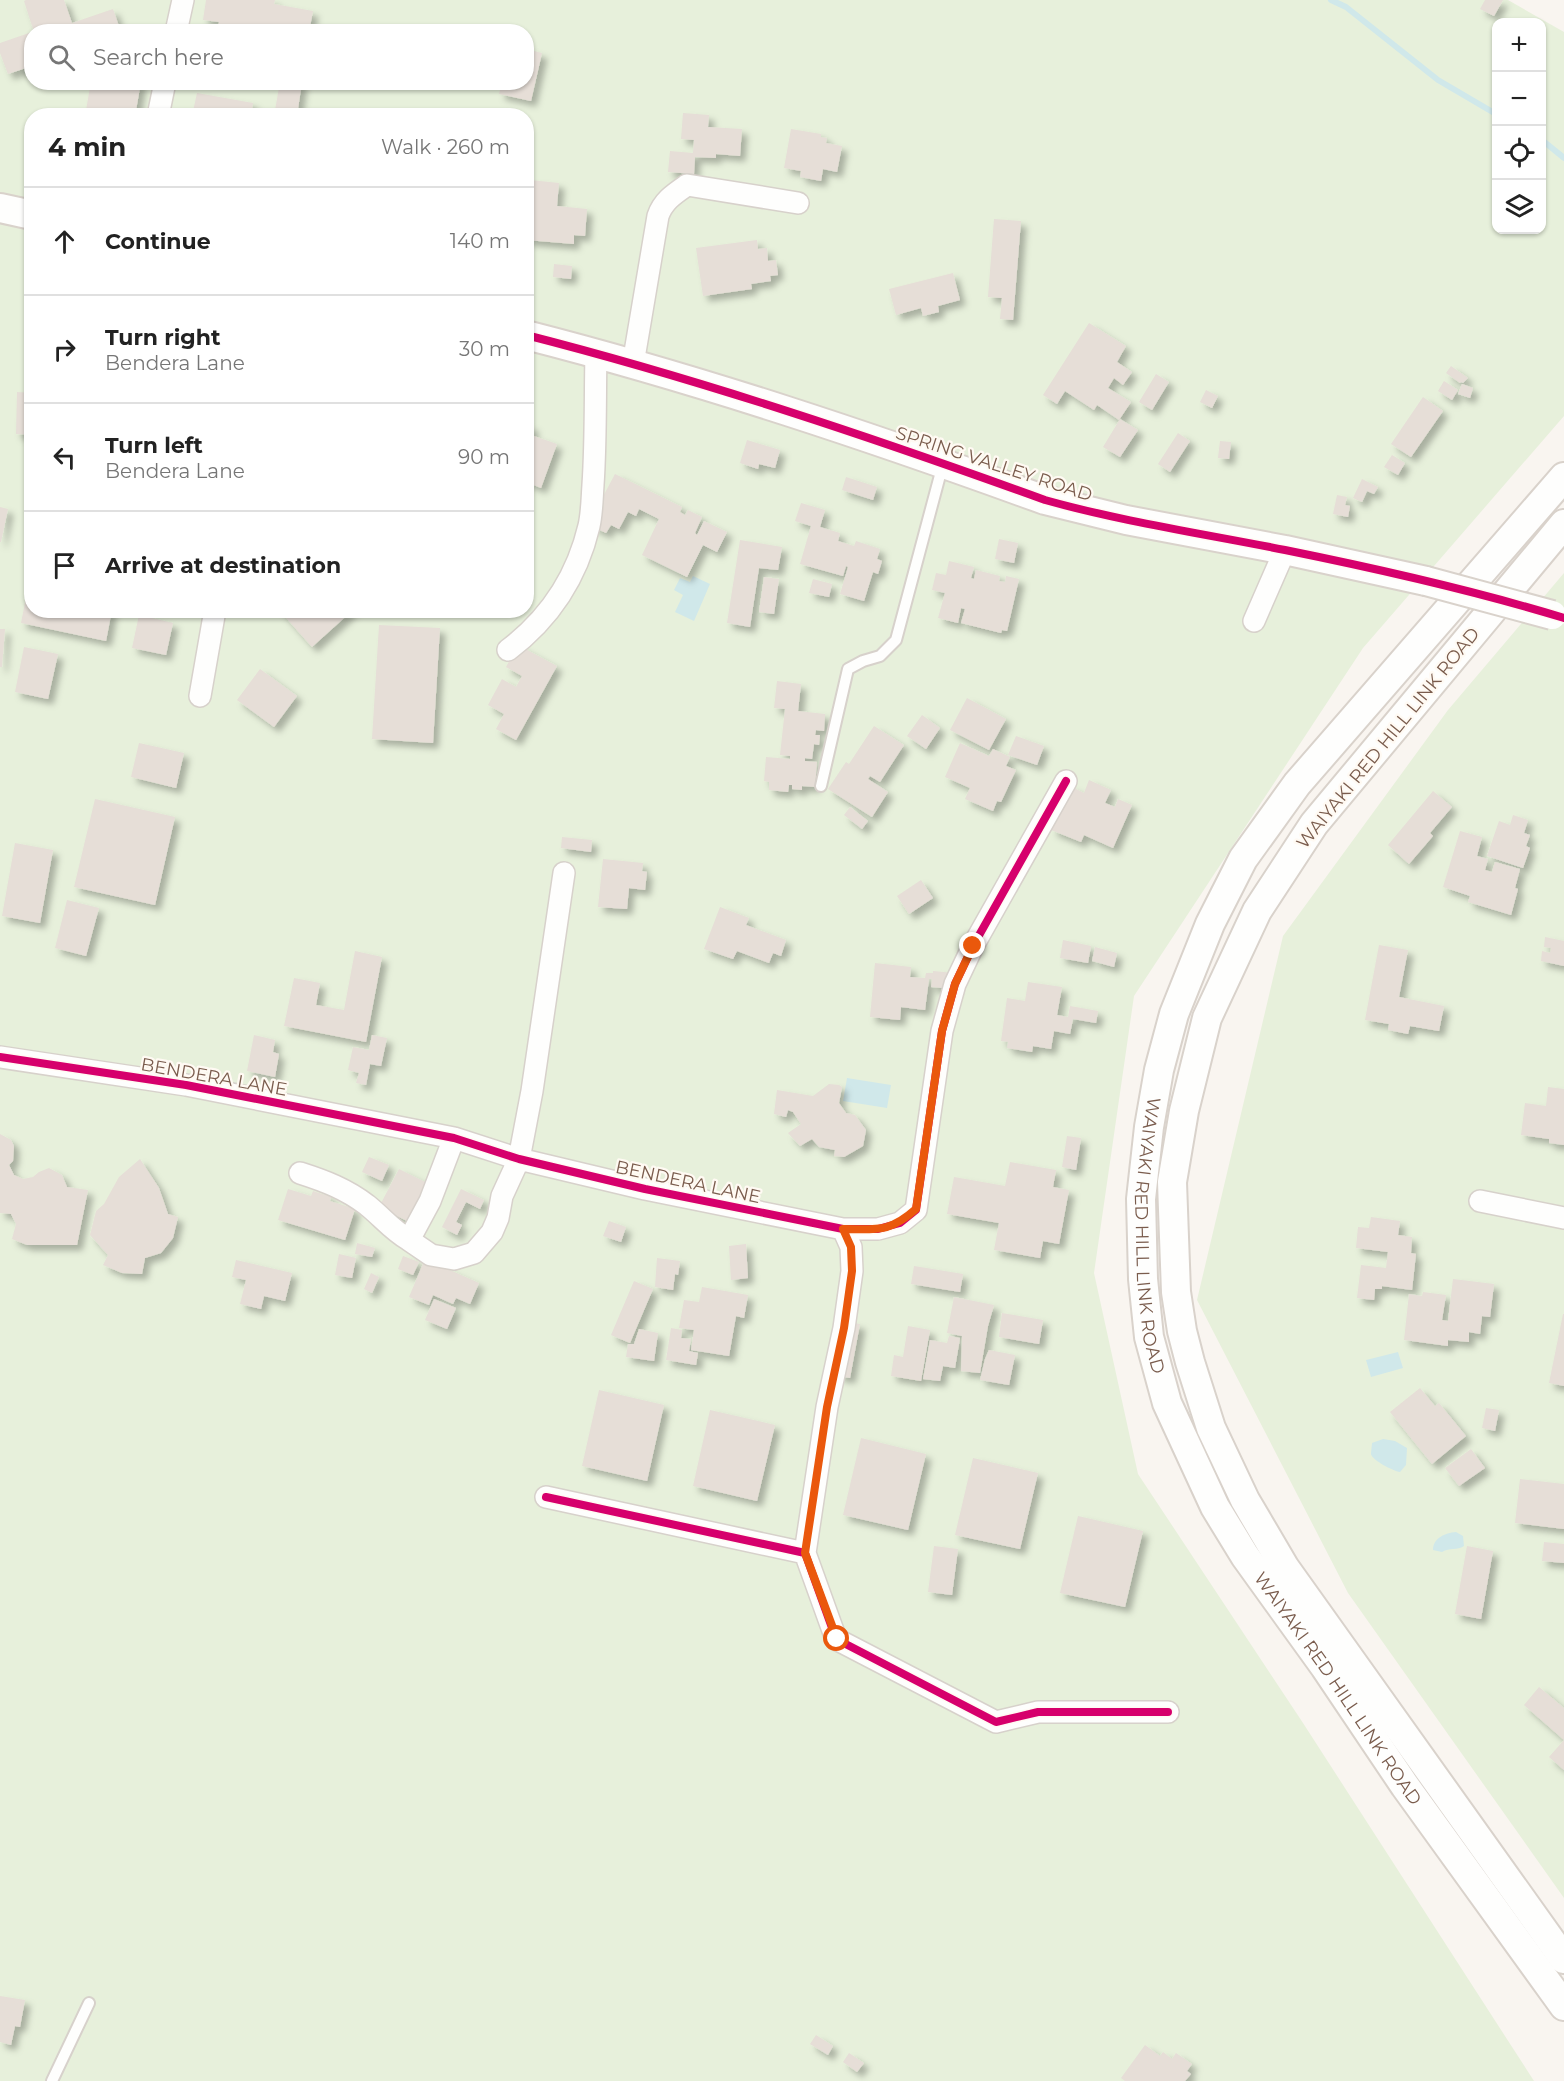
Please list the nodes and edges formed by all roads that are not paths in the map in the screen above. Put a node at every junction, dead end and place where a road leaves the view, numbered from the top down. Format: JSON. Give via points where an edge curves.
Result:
{"nodes":[{"id":1,"x":183,"y":0,"type":"edge"},
{"id":2,"x":178,"y":24,"type":"edge"},
{"id":3,"x":163,"y":90,"type":"edge"},
{"id":4,"x":160,"y":108,"type":"edge"},
{"id":5,"x":798,"y":203,"type":"dead end"},
{"id":6,"x":0,"y":208,"type":"edge"},
{"id":7,"x":24,"y":212,"type":"edge"},
{"id":8,"x":534,"y":337,"type":"edge"},
{"id":9,"x":596,"y":352,"type":"junction"},
{"id":10,"x":633,"y":364,"type":"junction"},
{"id":11,"x":943,"y":463,"type":"junction"},
{"id":12,"x":1564,"y":477,"type":"edge"},
{"id":13,"x":1564,"y":524,"type":"edge"},
{"id":14,"x":1285,"y":550,"type":"junction"},
{"id":15,"x":1558,"y":617,"type":"edge"},
{"id":16,"x":213,"y":618,"type":"edge"},
{"id":17,"x":1254,"y":621,"type":"dead end"},
{"id":18,"x":508,"y":650,"type":"dead end"},
{"id":19,"x":200,"y":696,"type":"dead end"},
{"id":20,"x":1066,"y":781,"type":"dead end"},
{"id":21,"x":821,"y":786,"type":"dead end"},
{"id":22,"x":564,"y":873,"type":"dead end"},
{"id":23,"x":0,"y":1057,"type":"edge"},
{"id":24,"x":454,"y":1138,"type":"junction"},
{"id":25,"x":519,"y":1160,"type":"junction"},
{"id":26,"x":300,"y":1173,"type":"dead end"},
{"id":27,"x":1480,"y":1201,"type":"dead end"},
{"id":28,"x":1564,"y":1218,"type":"edge"},
{"id":29,"x":843,"y":1229,"type":"junction"},
{"id":30,"x":410,"y":1240,"type":"junction"},
{"id":31,"x":546,"y":1497,"type":"dead end"},
{"id":32,"x":805,"y":1553,"type":"junction"},
{"id":33,"x":1168,"y":1712,"type":"dead end"},
{"id":34,"x":1564,"y":1959,"type":"edge"},
{"id":35,"x":89,"y":2002,"type":"dead end"},
{"id":36,"x":1564,"y":2006,"type":"edge"},
{"id":37,"x":52,"y":2081,"type":"edge"}],
"edges":[{"from":1,"to":2,"type":"street"},
{"from":3,"to":4,"type":"street"},
{"from":5,"to":10,"type":"street","via":[[687,185],[671,197],[658,216]]},
{"from":6,"to":7,"type":"main road"},
{"from":8,"to":9,"type":"main road","name":"SPRING VALLEY ROAD"},
{"from":9,"to":10,"type":"main road","name":"SPRING VALLEY ROAD"},
{"from":9,"to":18,"type":"street","via":[[590,524],[572,576],[553,606],[527,636]]},
{"from":10,"to":11,"type":"main road","name":"SPRING VALLEY ROAD","via":[[791,411]]},
{"from":11,"to":14,"type":"main road","name":"SPRING VALLEY ROAD","via":[[1080,510]]},
{"from":11,"to":21,"type":"lane","via":[[896,640],[880,656],[848,669]]},
{"from":12,"to":36,"type":"main road","name":"WAIYAKI RED HILL LINK ROAD","via":[[1297,784],[1243,859],[1210,924],[1174,1014],[1159,1070],[1141,1200],[1149,1337],[1167,1403],[1215,1507],[1405,1786]]},
{"from":13,"to":34,"type":"main road","name":"WAIYAKI RED HILL LINK ROAD","via":[[1314,825],[1257,911],[1207,1018],[1184,1111],[1172,1182],[1174,1263],[1182,1331],[1211,1428],[1245,1500],[1286,1568]]},
{"from":14,"to":15,"type":"main road","name":"SPRING VALLEY ROAD","bridge":true,"via":[[1426,581]]},
{"from":14,"to":17,"type":"street"},
{"from":16,"to":19,"type":"street"},
{"from":20,"to":29,"type":"street","name":"BENDERA LANE","via":[[955,984],[942,1031],[916,1209],[900,1223],[878,1229]]},
{"from":22,"to":25,"type":"street"},
{"from":23,"to":24,"type":"street","name":"BENDERA LANE","via":[[186,1085]]},
{"from":24,"to":25,"type":"street","name":"BENDERA LANE"},
{"from":24,"to":30,"type":"street"},
{"from":25,"to":29,"type":"street","name":"BENDERA LANE"},
{"from":25,"to":30,"type":"street","via":[[502,1196],[492,1232],[474,1253],[454,1259],[431,1255]]},
{"from":26,"to":30,"type":"street","via":[[333,1183],[354,1195],[394,1232]]},
{"from":27,"to":28,"type":"street"},
{"from":29,"to":32,"type":"street","via":[[851,1247],[852,1271]]},
{"from":31,"to":32,"type":"street"},
{"from":32,"to":33,"type":"street","via":[[837,1639],[996,1722],[1038,1712]]},
{"from":35,"to":37,"type":"lane"}]}
